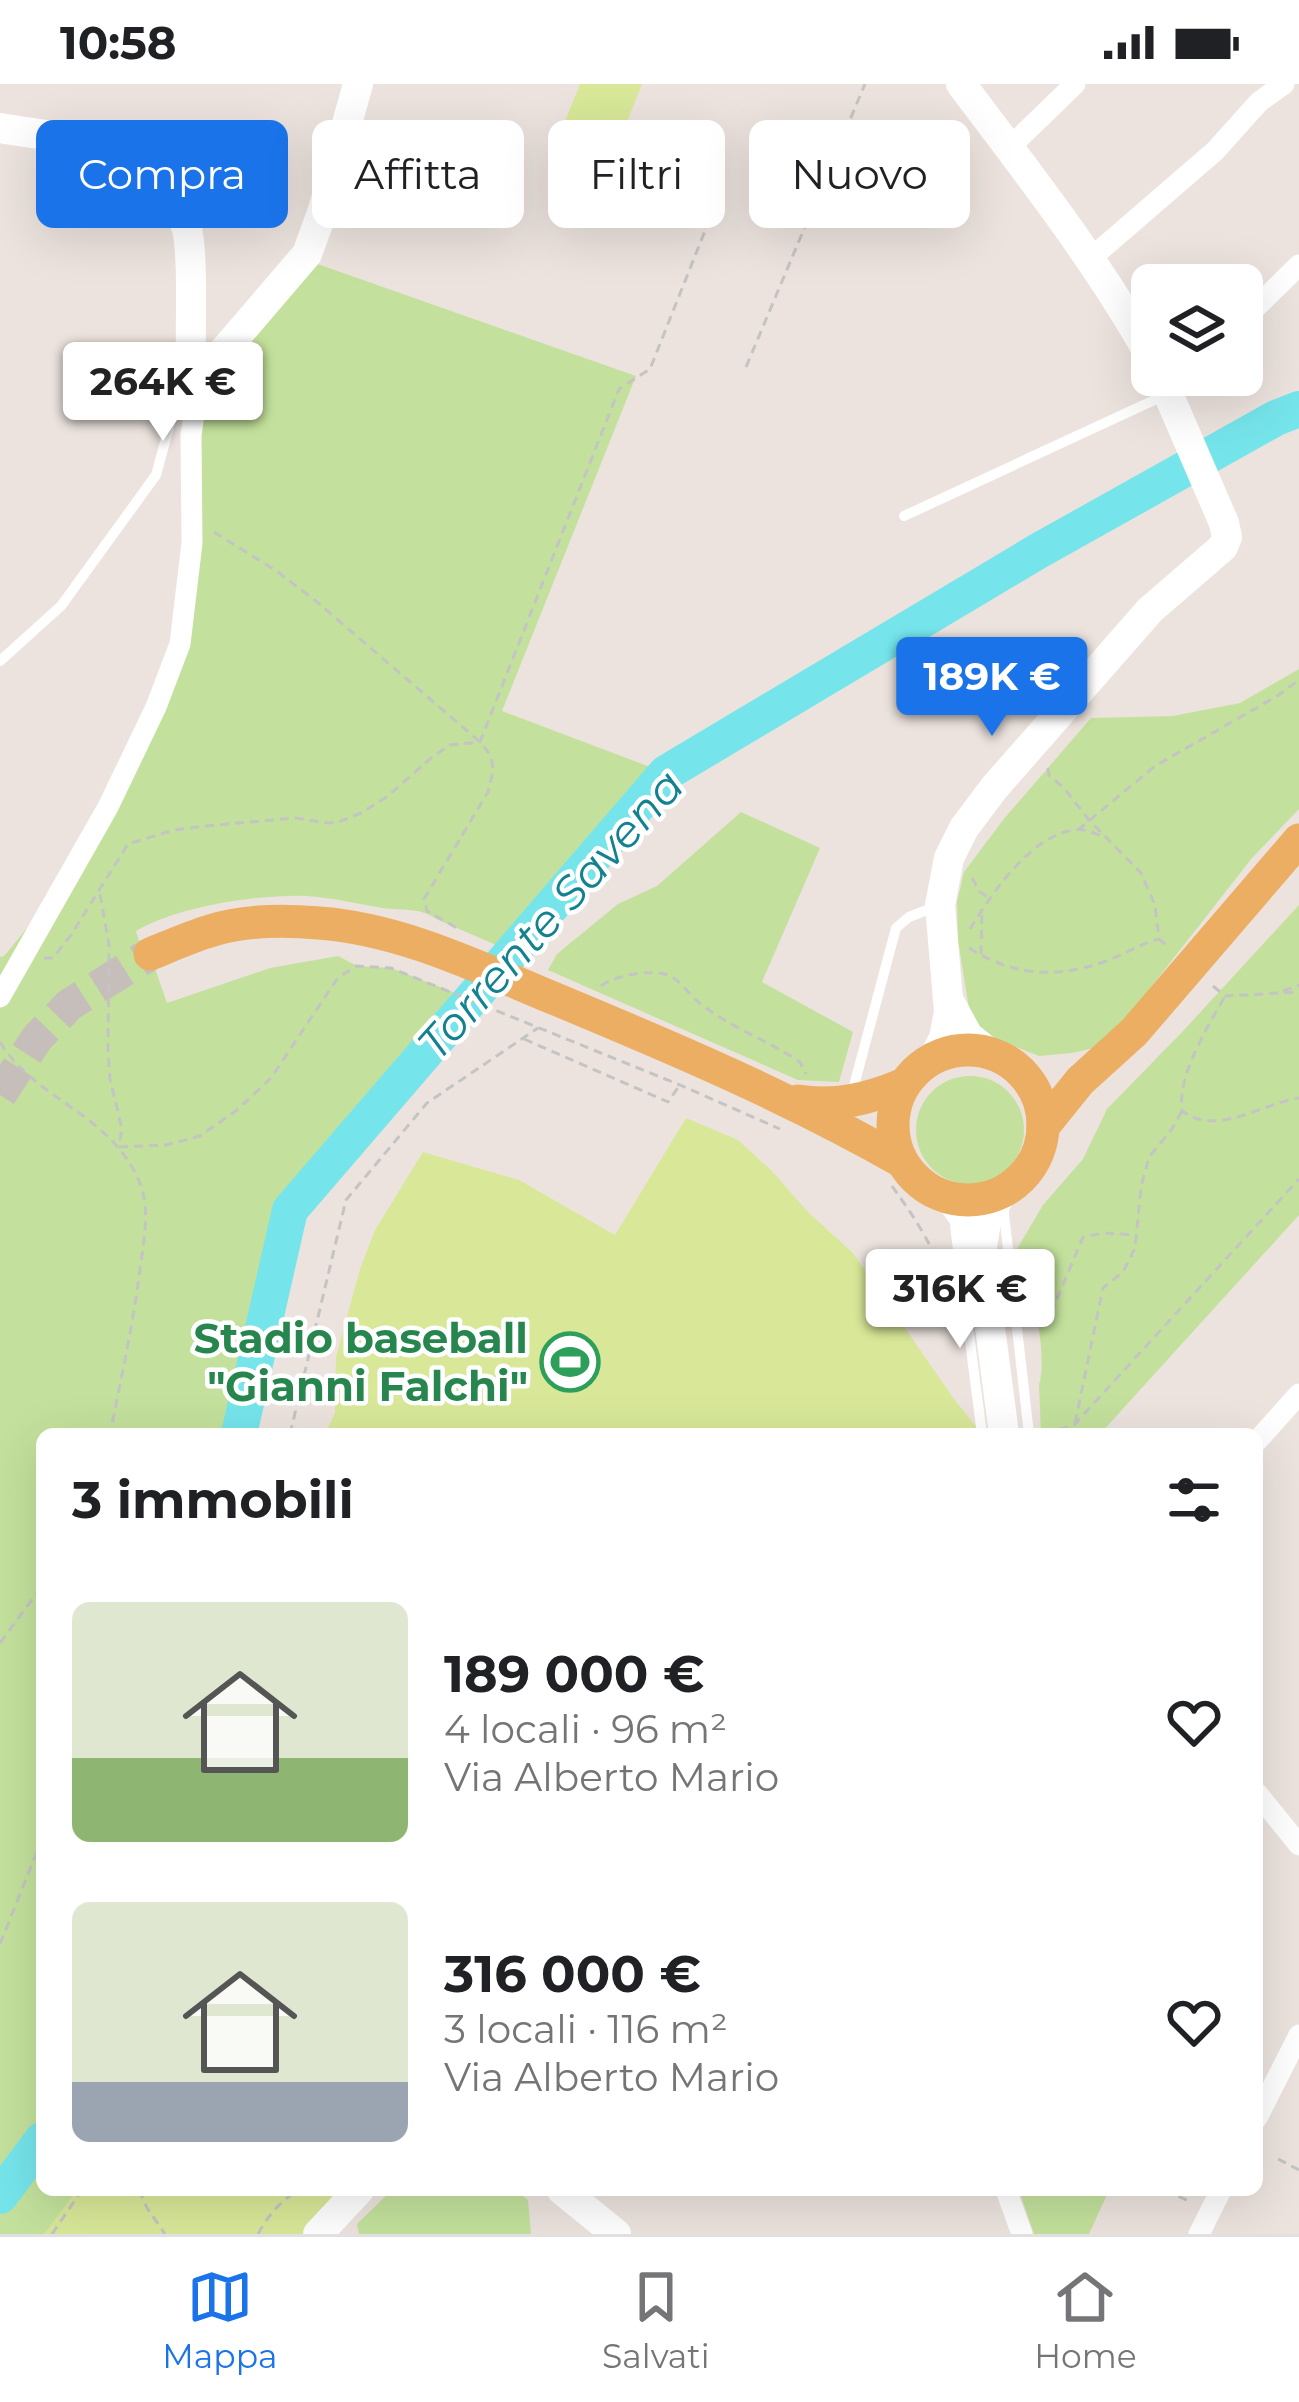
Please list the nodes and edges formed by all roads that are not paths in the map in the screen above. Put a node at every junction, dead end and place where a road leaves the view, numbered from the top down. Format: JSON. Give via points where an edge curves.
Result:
{"nodes":[{"id":1,"x":358,"y":84,"type":"edge"},
{"id":2,"x":961,"y":84,"type":"edge"},
{"id":3,"x":1075,"y":84,"type":"edge"},
{"id":4,"x":1284,"y":84,"type":"edge"},
{"id":5,"x":1263,"y":93,"type":"edge"},
{"id":6,"x":0,"y":128,"type":"edge"},
{"id":7,"x":1009,"y":148,"type":"junction"},
{"id":8,"x":1090,"y":260,"type":"junction"},
{"id":9,"x":1299,"y":265,"type":"edge"},
{"id":10,"x":1263,"y":300,"type":"edge"},
{"id":11,"x":1131,"y":320,"type":"edge"},
{"id":12,"x":197,"y":373,"type":"junction"},
{"id":13,"x":1142,"y":396,"type":"edge"},
{"id":14,"x":1177,"y":396,"type":"edge"},
{"id":15,"x":904,"y":516,"type":"dead end"},
{"id":16,"x":0,"y":661,"type":"edge"},
{"id":17,"x":1299,"y":840,"type":"edge"},
{"id":18,"x":940,"y":905,"type":"junction"},
{"id":19,"x":150,"y":954,"type":"tunnel mouth"},
{"id":20,"x":0,"y":997,"type":"edge"},
{"id":21,"x":949,"y":1001,"type":"junction"},
{"id":22,"x":988,"y":1052,"type":"junction"},
{"id":23,"x":934,"y":1058,"type":"junction"},
{"id":24,"x":1106,"y":1058,"type":"junction"},
{"id":25,"x":1024,"y":1075,"type":"junction"},
{"id":26,"x":855,"y":1082,"type":"dead end"},
{"id":27,"x":902,"y":1085,"type":"junction"},
{"id":28,"x":773,"y":1096,"type":"junction"},
{"id":29,"x":1043,"y":1127,"type":"junction"},
{"id":30,"x":896,"y":1173,"type":"junction"},
{"id":31,"x":1002,"y":1192,"type":"junction"},
{"id":32,"x":951,"y":1198,"type":"junction"},
{"id":33,"x":980,"y":1259,"type":"junction"},
{"id":34,"x":1299,"y":1394,"type":"edge"},
{"id":35,"x":981,"y":1428,"type":"edge"},
{"id":36,"x":1003,"y":1428,"type":"edge"},
{"id":37,"x":1028,"y":1428,"type":"edge"},
{"id":38,"x":1263,"y":1434,"type":"edge"},
{"id":39,"x":1263,"y":1800,"type":"edge"},
{"id":40,"x":1299,"y":1845,"type":"edge"},
{"id":41,"x":1299,"y":2035,"type":"edge"},
{"id":42,"x":1263,"y":2103,"type":"edge"},
{"id":43,"x":353,"y":2196,"type":"edge"},
{"id":44,"x":572,"y":2196,"type":"edge"},
{"id":45,"x":1008,"y":2196,"type":"edge"},
{"id":46,"x":1218,"y":2196,"type":"edge"},
{"id":47,"x":318,"y":2234,"type":"edge"},
{"id":48,"x":616,"y":2234,"type":"edge"},
{"id":49,"x":1022,"y":2234,"type":"edge"},
{"id":50,"x":1199,"y":2234,"type":"edge"}],
"edges":[{"from":1,"to":12,"type":"street","via":[[307,254],[205,374]]},
{"from":2,"to":7,"type":"street"},
{"from":3,"to":7,"type":"street"},
{"from":4,"to":5,"type":"street"},
{"from":5,"to":8,"type":"street","via":[[1215,151]]},
{"from":6,"to":12,"type":"street","via":[[97,145],[131,157],[166,186],[189,238]]},
{"from":7,"to":8,"type":"street"},
{"from":8,"to":11,"type":"street"},
{"from":9,"to":10,"type":"street"},
{"from":12,"to":16,"type":"lane","via":[[171,420],[156,475],[61,606]]},
{"from":12,"to":20,"type":"street","via":[[192,543],[179,644],[108,807]]},
{"from":13,"to":15,"type":"lane"},
{"from":14,"to":18,"type":"street","via":[[1224,523],[1223,547],[1150,610],[994,788],[949,857]]},
{"from":17,"to":24,"type":"main road"},
{"from":18,"to":21,"type":"street"},
{"from":18,"to":26,"type":"lane","via":[[896,928]]},
{"from":19,"to":28,"type":"main road","via":[[213,929],[277,921],[354,927],[453,957]]},
{"from":21,"to":22,"type":"street","via":[[968,1036]]},
{"from":21,"to":23,"type":"street"},
{"from":22,"to":23,"type":"main road"},
{"from":22,"to":25,"type":"main road"},
{"from":23,"to":27,"type":"main road"},
{"from":24,"to":25,"type":"main road"},
{"from":24,"to":29,"type":"main road"},
{"from":25,"to":29,"type":"main road"},
{"from":27,"to":28,"type":"main road","via":[[835,1103]]},
{"from":27,"to":30,"type":"main road","via":[[892,1125]]},
{"from":28,"to":30,"type":"main road","via":[[861,1138]]},
{"from":29,"to":31,"type":"main road","via":[[1032,1165]]},
{"from":30,"to":32,"type":"main road"},
{"from":31,"to":32,"type":"main road"},
{"from":31,"to":33,"type":"street"},
{"from":31,"to":37,"type":"lane"},
{"from":32,"to":33,"type":"street"},
{"from":32,"to":35,"type":"lane"},
{"from":33,"to":36,"type":"street"},
{"from":34,"to":38,"type":"street"},
{"from":39,"to":40,"type":"street"},
{"from":41,"to":42,"type":"street"},
{"from":43,"to":47,"type":"street"},
{"from":44,"to":48,"type":"street"},
{"from":45,"to":49,"type":"street"},
{"from":46,"to":50,"type":"street"}]}
